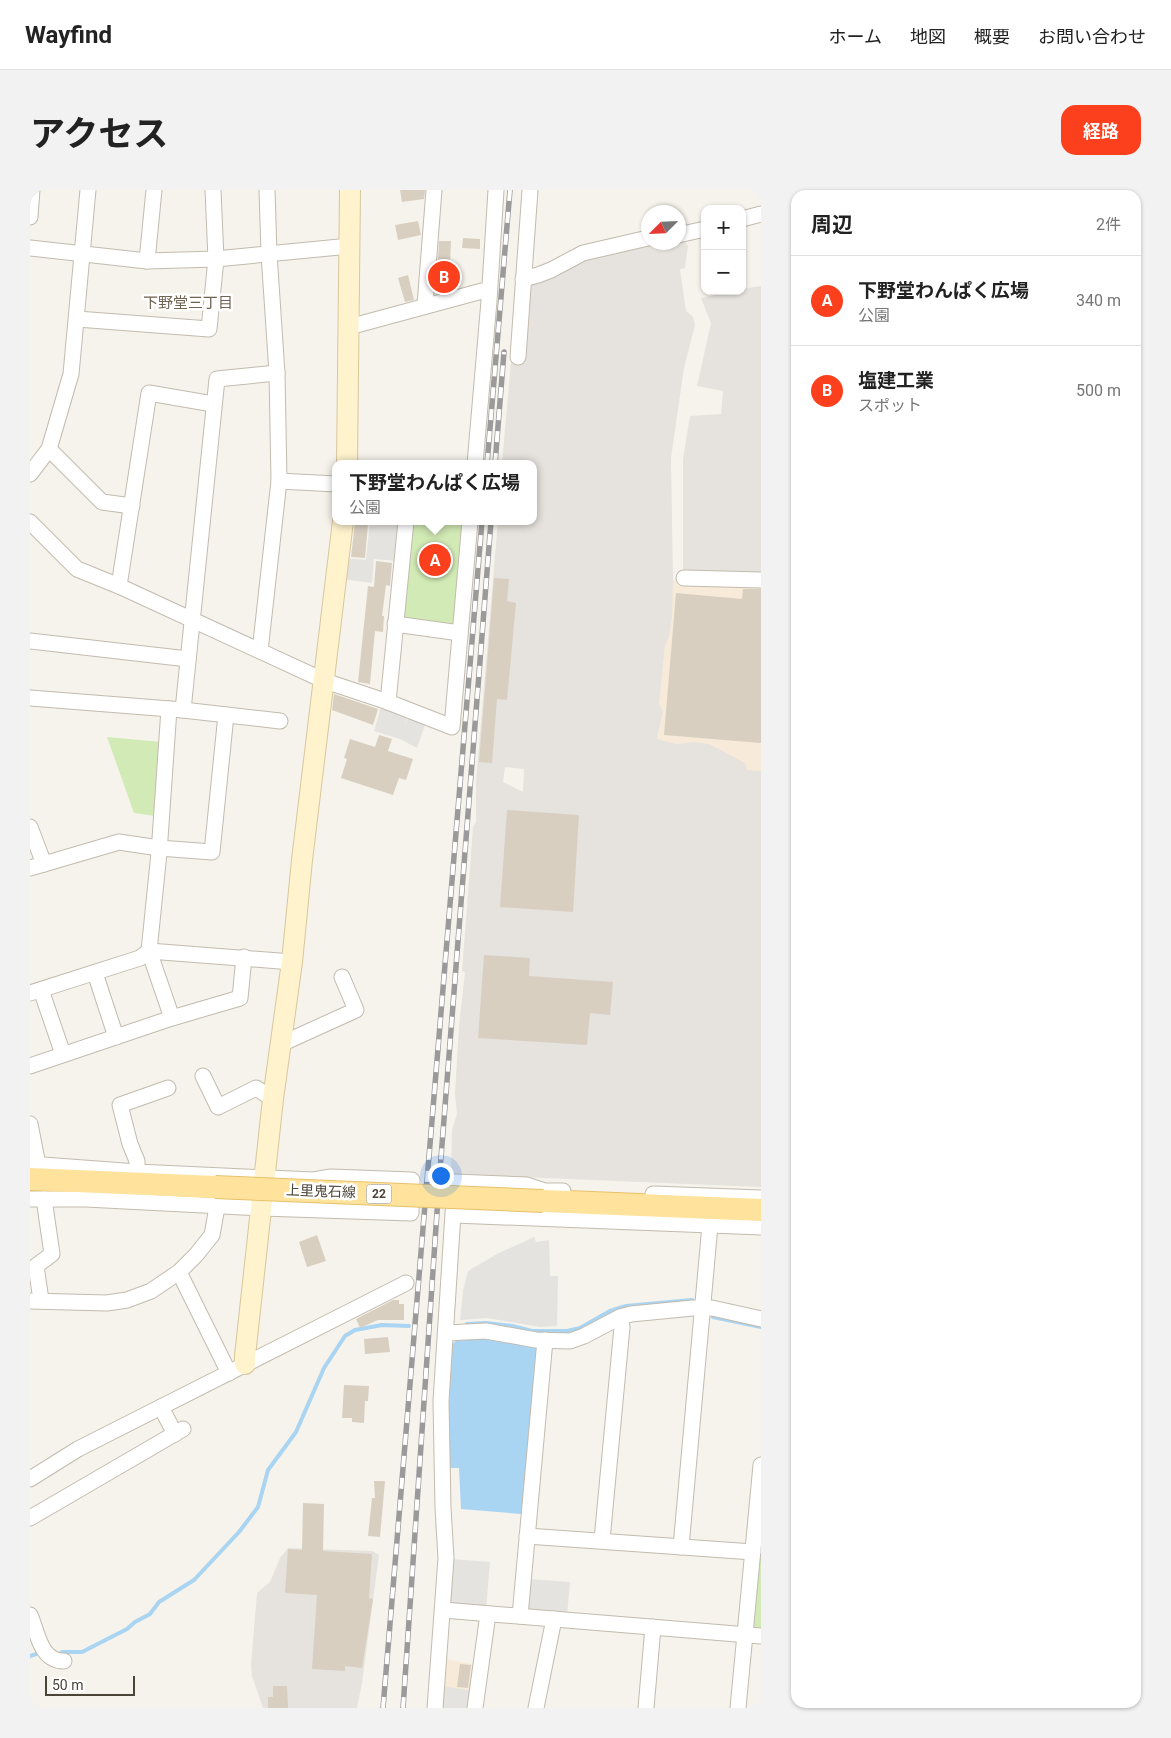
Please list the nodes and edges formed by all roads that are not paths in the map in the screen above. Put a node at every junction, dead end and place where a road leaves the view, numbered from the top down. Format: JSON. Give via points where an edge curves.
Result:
{"nodes":[{"id":1,"x":32,"y":190,"type":"edge"},
{"id":2,"x":88,"y":190,"type":"edge"},
{"id":3,"x":154,"y":190,"type":"edge"},
{"id":4,"x":213,"y":190,"type":"edge"},
{"id":5,"x":267,"y":190,"type":"edge"},
{"id":6,"x":350,"y":190,"type":"edge"},
{"id":7,"x":434,"y":190,"type":"edge"},
{"id":8,"x":496,"y":190,"type":"edge"},
{"id":9,"x":530,"y":190,"type":"edge"},
{"id":10,"x":761,"y":214,"type":"edge"},
{"id":11,"x":30,"y":217,"type":"edge"},
{"id":12,"x":746,"y":218,"type":"edge"},
{"id":13,"x":701,"y":230,"type":"edge"},
{"id":14,"x":686,"y":233,"type":"edge"},
{"id":15,"x":641,"y":240,"type":"edge"},
{"id":16,"x":350,"y":246,"type":"junction"},
{"id":17,"x":30,"y":248,"type":"edge"},
{"id":18,"x":269,"y":254,"type":"junction"},
{"id":19,"x":82,"y":255,"type":"junction"},
{"id":20,"x":216,"y":259,"type":"junction"},
{"id":21,"x":148,"y":261,"type":"junction"},
{"id":22,"x":522,"y":279,"type":"junction"},
{"id":23,"x":489,"y":291,"type":"junction"},
{"id":24,"x":425,"y":305,"type":"junction"},
{"id":25,"x":77,"y":319,"type":"junction"},
{"id":26,"x":348,"y":327,"type":"junction"},
{"id":27,"x":518,"y":357,"type":"dead end"},
{"id":28,"x":277,"y":373,"type":"junction"},
{"id":29,"x":213,"y":404,"type":"junction"},
{"id":30,"x":49,"y":449,"type":"junction"},
{"id":31,"x":347,"y":460,"type":"edge"},
{"id":32,"x":475,"y":460,"type":"edge"},
{"id":33,"x":30,"y":474,"type":"edge"},
{"id":34,"x":279,"y":481,"type":"junction"},
{"id":35,"x":332,"y":484,"type":"edge"},
{"id":36,"x":132,"y":506,"type":"junction"},
{"id":37,"x":30,"y":522,"type":"edge"},
{"id":38,"x":343,"y":525,"type":"edge"},
{"id":39,"x":406,"y":525,"type":"edge"},
{"id":40,"x":470,"y":525,"type":"edge"},
{"id":41,"x":684,"y":578,"type":"dead end"},
{"id":42,"x":761,"y":580,"type":"edge"},
{"id":43,"x":119,"y":586,"type":"junction"},
{"id":44,"x":192,"y":620,"type":"junction"},
{"id":45,"x":395,"y":624,"type":"junction"},
{"id":46,"x":460,"y":633,"type":"junction"},
{"id":47,"x":30,"y":642,"type":"edge"},
{"id":48,"x":260,"y":651,"type":"junction"},
{"id":49,"x":188,"y":659,"type":"junction"},
{"id":50,"x":325,"y":681,"type":"junction"},
{"id":51,"x":30,"y":698,"type":"edge"},
{"id":52,"x":388,"y":702,"type":"junction"},
{"id":53,"x":176,"y":709,"type":"junction"},
{"id":54,"x":226,"y":715,"type":"junction"},
{"id":55,"x":280,"y":721,"type":"dead end"},
{"id":56,"x":30,"y":827,"type":"edge"},
{"id":57,"x":159,"y":848,"type":"junction"},
{"id":58,"x":37,"y":866,"type":"edge"},
{"id":59,"x":149,"y":950,"type":"junction"},
{"id":60,"x":244,"y":957,"type":"junction"},
{"id":61,"x":292,"y":962,"type":"junction"},
{"id":62,"x":95,"y":972,"type":"junction"},
{"id":63,"x":342,"y":977,"type":"dead end"},
{"id":64,"x":35,"y":992,"type":"edge"},
{"id":65,"x":172,"y":1018,"type":"junction"},
{"id":66,"x":116,"y":1037,"type":"junction"},
{"id":67,"x":281,"y":1044,"type":"junction"},
{"id":68,"x":63,"y":1054,"type":"junction"},
{"id":69,"x":30,"y":1066,"type":"edge"},
{"id":70,"x":203,"y":1076,"type":"dead end"},
{"id":71,"x":168,"y":1088,"type":"dead end"},
{"id":72,"x":273,"y":1100,"type":"junction"},
{"id":73,"x":30,"y":1124,"type":"edge"},
{"id":74,"x":33,"y":1169,"type":"edge"},
{"id":75,"x":137,"y":1172,"type":"junction"},
{"id":76,"x":265,"y":1176,"type":"junction"},
{"id":77,"x":218,"y":1189,"type":"junction"},
{"id":78,"x":761,"y":1198,"type":"edge"},
{"id":79,"x":37,"y":1199,"type":"edge"},
{"id":80,"x":262,"y":1208,"type":"junction"},
{"id":81,"x":761,"y":1210,"type":"edge"},
{"id":82,"x":454,"y":1215,"type":"junction"},
{"id":83,"x":710,"y":1225,"type":"junction"},
{"id":84,"x":761,"y":1227,"type":"edge"},
{"id":85,"x":179,"y":1272,"type":"junction"},
{"id":86,"x":406,"y":1283,"type":"dead end"},
{"id":87,"x":35,"y":1300,"type":"edge"},
{"id":88,"x":703,"y":1308,"type":"junction"},
{"id":89,"x":620,"y":1317,"type":"junction"},
{"id":90,"x":761,"y":1319,"type":"edge"},
{"id":91,"x":446,"y":1334,"type":"junction"},
{"id":92,"x":545,"y":1340,"type":"junction"},
{"id":93,"x":237,"y":1368,"type":"junction"},
{"id":94,"x":161,"y":1408,"type":"junction"},
{"id":95,"x":761,"y":1465,"type":"edge"},
{"id":96,"x":30,"y":1480,"type":"edge"},
{"id":97,"x":30,"y":1518,"type":"edge"},
{"id":98,"x":527,"y":1536,"type":"junction"},
{"id":99,"x":602,"y":1540,"type":"junction"},
{"id":100,"x":681,"y":1547,"type":"junction"},
{"id":101,"x":753,"y":1552,"type":"junction"},
{"id":102,"x":442,"y":1610,"type":"junction"},
{"id":103,"x":488,"y":1614,"type":"junction"},
{"id":104,"x":30,"y":1615,"type":"edge"},
{"id":105,"x":520,"y":1616,"type":"junction"},
{"id":106,"x":554,"y":1619,"type":"junction"},
{"id":107,"x":654,"y":1627,"type":"junction"},
{"id":108,"x":746,"y":1634,"type":"junction"},
{"id":109,"x":761,"y":1636,"type":"edge"},
{"id":110,"x":64,"y":1661,"type":"dead end"},
{"id":111,"x":435,"y":1708,"type":"edge"},
{"id":112,"x":475,"y":1708,"type":"edge"},
{"id":113,"x":536,"y":1708,"type":"edge"},
{"id":114,"x":646,"y":1708,"type":"edge"},
{"id":115,"x":738,"y":1708,"type":"edge"}],
"edges":[{"from":1,"to":11,"type":"street"},
{"from":2,"to":19,"type":"street"},
{"from":3,"to":21,"type":"street"},
{"from":4,"to":20,"type":"street"},
{"from":5,"to":18,"type":"street"},
{"from":6,"to":16,"type":"street"},
{"from":7,"to":24,"type":"street"},
{"from":8,"to":23,"type":"street"},
{"from":9,"to":22,"type":"street"},
{"from":10,"to":12,"type":"street"},
{"from":13,"to":14,"type":"street"},
{"from":15,"to":22,"type":"street","via":[[583,253],[538,276]]},
{"from":16,"to":18,"type":"street"},
{"from":16,"to":26,"type":"street"},
{"from":17,"to":19,"type":"street"},
{"from":18,"to":20,"type":"street"},
{"from":18,"to":28,"type":"street"},
{"from":19,"to":21,"type":"street"},
{"from":19,"to":25,"type":"street"},
{"from":20,"to":21,"type":"street"},
{"from":20,"to":25,"type":"street","via":[[209,330]]},
{"from":22,"to":27,"type":"street"},
{"from":23,"to":24,"type":"street"},
{"from":23,"to":32,"type":"street"},
{"from":24,"to":26,"type":"street"},
{"from":25,"to":30,"type":"street","via":[[71,374]]},
{"from":26,"to":31,"type":"street"},
{"from":28,"to":29,"type":"street","via":[[217,379]]},
{"from":28,"to":34,"type":"street"},
{"from":29,"to":36,"type":"street","via":[[149,393]]},
{"from":29,"to":44,"type":"street"},
{"from":30,"to":33,"type":"street"},
{"from":30,"to":36,"type":"street","via":[[102,502]]},
{"from":34,"to":35,"type":"street"},
{"from":34,"to":48,"type":"street"},
{"from":36,"to":43,"type":"street"},
{"from":37,"to":43,"type":"street","via":[[77,569]]},
{"from":38,"to":50,"type":"street"},
{"from":39,"to":45,"type":"street"},
{"from":40,"to":46,"type":"street"},
{"from":41,"to":42,"type":"street"},
{"from":43,"to":44,"type":"street"},
{"from":44,"to":48,"type":"street"},
{"from":44,"to":49,"type":"street"},
{"from":45,"to":46,"type":"street"},
{"from":45,"to":52,"type":"street"},
{"from":46,"to":52,"type":"street","via":[[452,727]]},
{"from":47,"to":49,"type":"street"},
{"from":48,"to":50,"type":"street"},
{"from":49,"to":53,"type":"street"},
{"from":50,"to":52,"type":"street"},
{"from":50,"to":61,"type":"street"},
{"from":51,"to":53,"type":"street"},
{"from":53,"to":54,"type":"street"},
{"from":53,"to":57,"type":"street"},
{"from":54,"to":55,"type":"street"},
{"from":54,"to":57,"type":"street","via":[[212,852]]},
{"from":56,"to":58,"type":"street"},
{"from":57,"to":58,"type":"street","via":[[119,842]]},
{"from":57,"to":59,"type":"street"},
{"from":59,"to":60,"type":"street"},
{"from":59,"to":62,"type":"street","via":[[140,958]]},
{"from":59,"to":65,"type":"street"},
{"from":60,"to":61,"type":"street"},
{"from":60,"to":65,"type":"street","via":[[240,998]]},
{"from":61,"to":67,"type":"street"},
{"from":62,"to":64,"type":"street"},
{"from":62,"to":66,"type":"street"},
{"from":63,"to":67,"type":"street","via":[[356,1010]]},
{"from":64,"to":68,"type":"street"},
{"from":65,"to":66,"type":"street"},
{"from":66,"to":68,"type":"street"},
{"from":67,"to":72,"type":"street"},
{"from":68,"to":69,"type":"street"},
{"from":70,"to":72,"type":"street","via":[[218,1107],[256,1088]]},
{"from":71,"to":75,"type":"street","via":[[120,1105],[137,1161]]},
{"from":72,"to":76,"type":"street"},
{"from":73,"to":74,"type":"street"},
{"from":74,"to":75,"type":"street"},
{"from":74,"to":77,"type":"main road","name":"上里鬼石線","number":"22"},
{"from":75,"to":77,"type":"street"},
{"from":76,"to":77,"type":"street"},
{"from":76,"to":80,"type":"street"},
{"from":76,"to":80,"type":"street","via":[[313,1180],[331,1176],[412,1180],[411,1213]]},
{"from":77,"to":79,"type":"street"},
{"from":77,"to":80,"type":"street"},
{"from":77,"to":81,"type":"main road","name":"上里鬼石線","number":"22","bridge":true},
{"from":77,"to":85,"type":"street","via":[[212,1235]]},
{"from":78,"to":82,"type":"street","via":[[544,1191],[530,1185],[455,1182]]},
{"from":79,"to":87,"type":"street","via":[[52,1254],[36,1266]]},
{"from":80,"to":93,"type":"street","via":[[245,1356]]},
{"from":82,"to":83,"type":"street"},
{"from":82,"to":91,"type":"street"},
{"from":83,"to":84,"type":"street"},
{"from":83,"to":88,"type":"street"},
{"from":85,"to":87,"type":"street","via":[[151,1291],[127,1300],[107,1303]]},
{"from":85,"to":93,"type":"street"},
{"from":86,"to":93,"type":"street"},
{"from":88,"to":89,"type":"street"},
{"from":88,"to":90,"type":"street"},
{"from":88,"to":100,"type":"street"},
{"from":89,"to":92,"type":"street","via":[[570,1341]]},
{"from":89,"to":99,"type":"street","via":[[622,1327]]},
{"from":91,"to":92,"type":"street","via":[[486,1331]]},
{"from":91,"to":102,"type":"street","via":[[441,1401],[446,1558]]},
{"from":92,"to":98,"type":"street"},
{"from":93,"to":94,"type":"street"},
{"from":94,"to":96,"type":"street","via":[[78,1450]]},
{"from":94,"to":97,"type":"street","via":[[179,1432]]},
{"from":95,"to":101,"type":"street"},
{"from":98,"to":99,"type":"street"},
{"from":98,"to":105,"type":"street"},
{"from":99,"to":100,"type":"street"},
{"from":100,"to":101,"type":"street"},
{"from":101,"to":108,"type":"street"},
{"from":102,"to":103,"type":"street"},
{"from":102,"to":111,"type":"street"},
{"from":103,"to":105,"type":"street"},
{"from":103,"to":112,"type":"street"},
{"from":104,"to":110,"type":"street","via":[[48,1657]]},
{"from":105,"to":106,"type":"street"},
{"from":106,"to":107,"type":"street"},
{"from":106,"to":113,"type":"street"},
{"from":107,"to":108,"type":"street"},
{"from":107,"to":114,"type":"street"},
{"from":108,"to":109,"type":"street"},
{"from":108,"to":115,"type":"street"}]}
